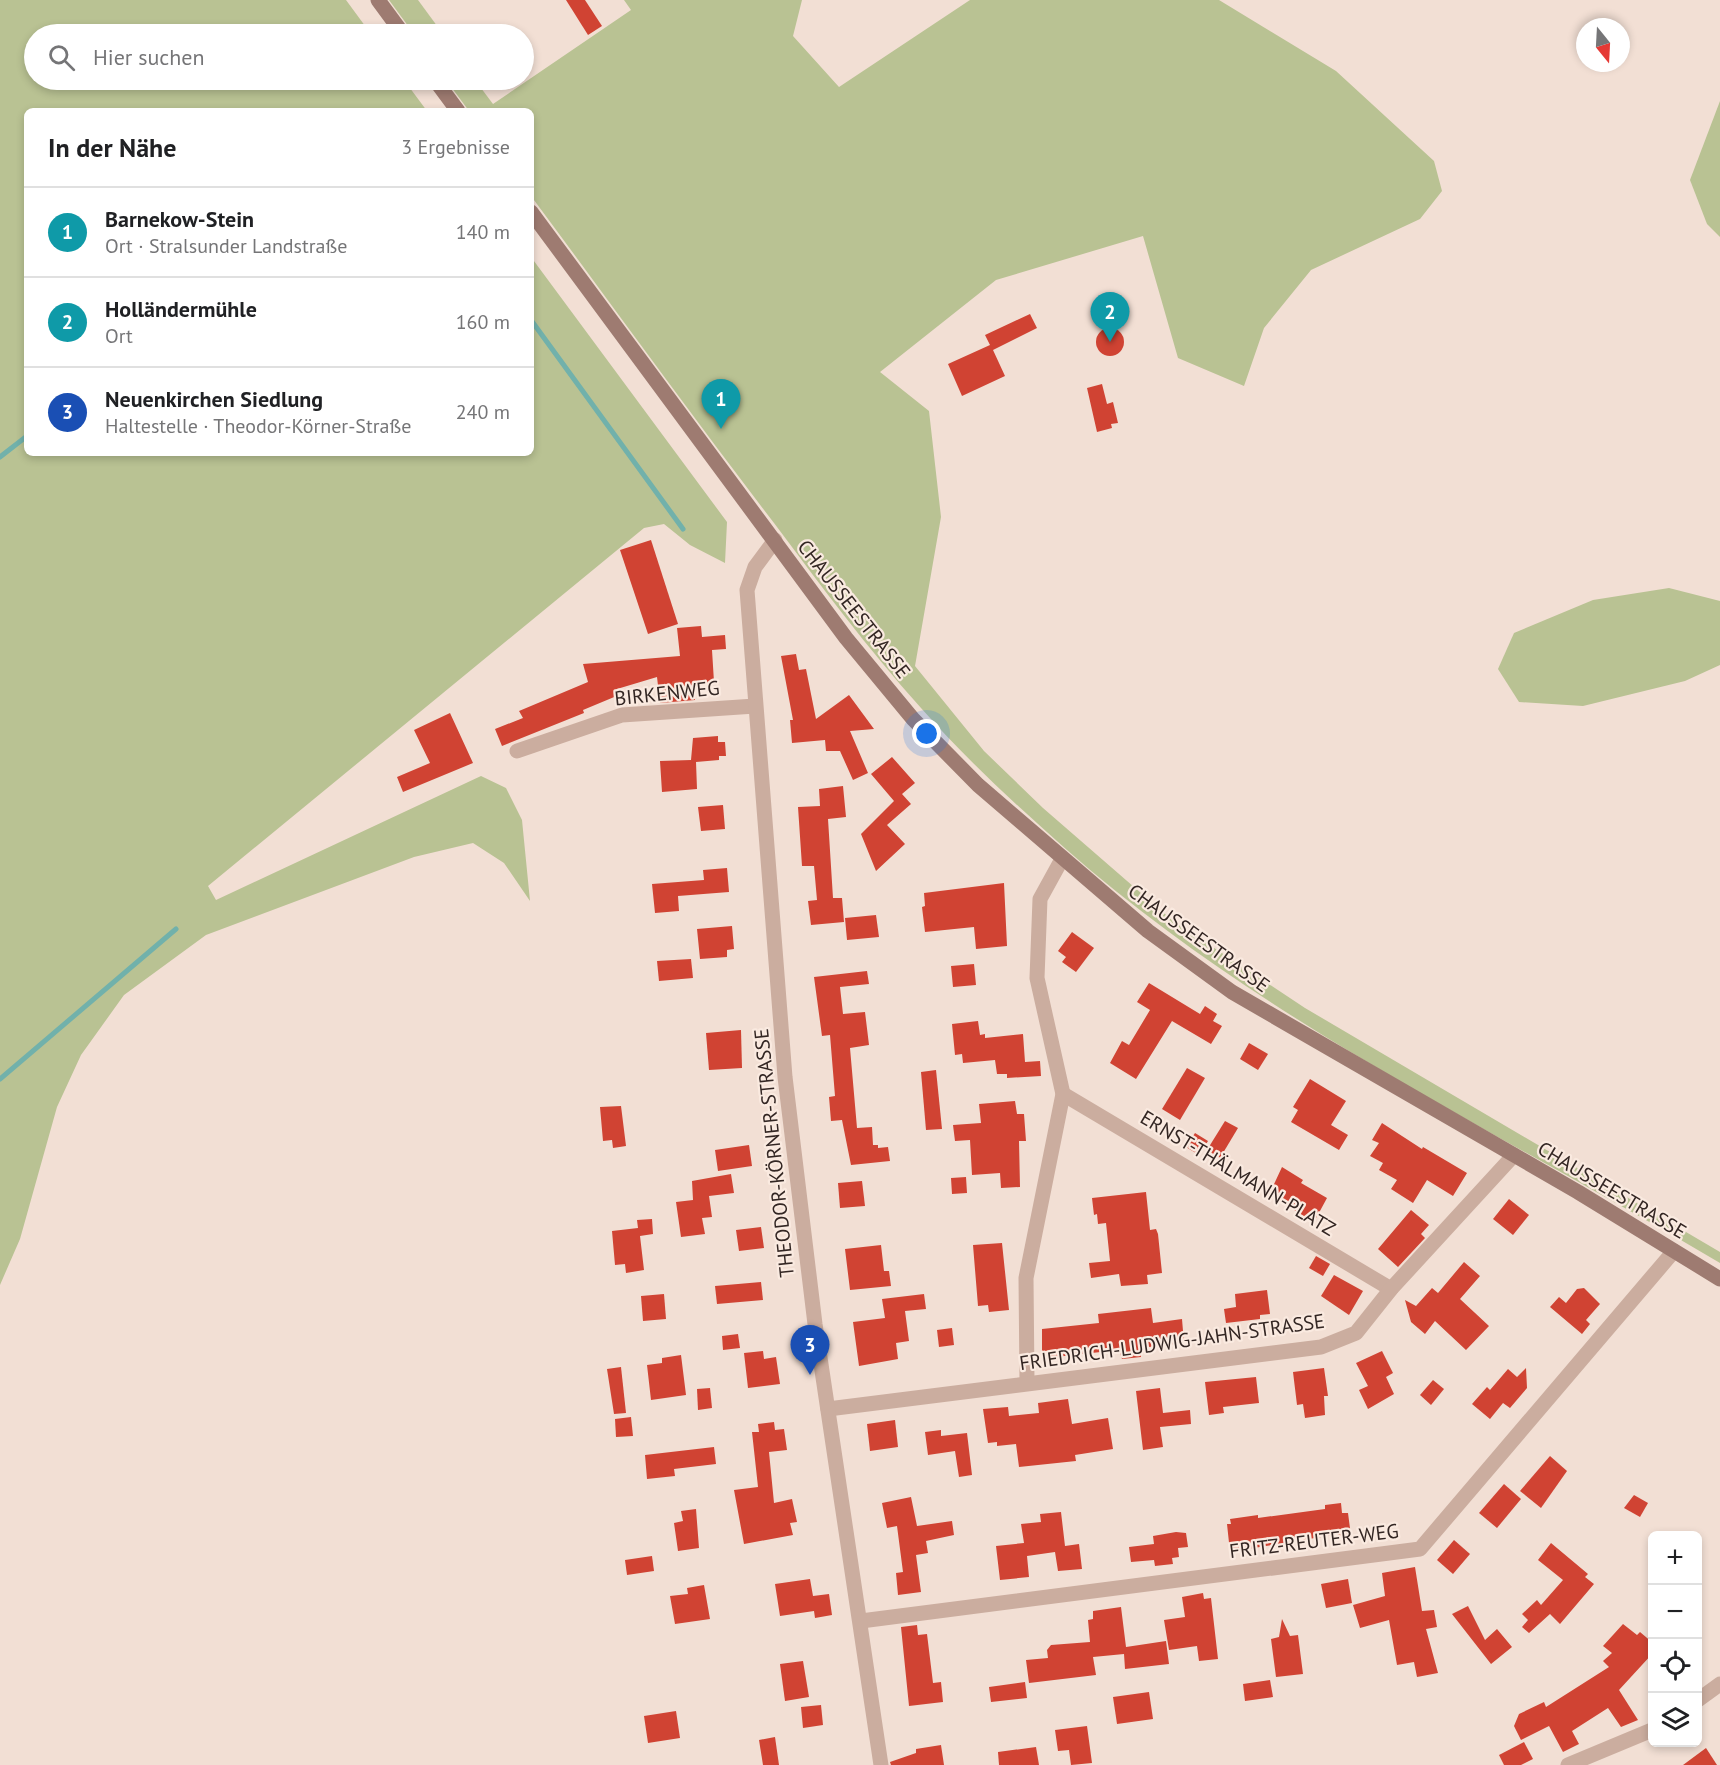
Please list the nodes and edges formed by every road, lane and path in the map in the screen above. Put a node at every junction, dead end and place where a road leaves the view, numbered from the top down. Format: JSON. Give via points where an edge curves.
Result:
{"nodes":[{"id":1,"x":378,"y":0,"type":"edge"},
{"id":2,"x":396,"y":24,"type":"edge"},
{"id":3,"x":442,"y":90,"type":"edge"},
{"id":4,"x":456,"y":108,"type":"edge"},
{"id":5,"x":534,"y":216,"type":"edge"},
{"id":6,"x":775,"y":540,"type":"junction"},
{"id":7,"x":755,"y":706,"type":"junction"},
{"id":8,"x":517,"y":751,"type":"dead end"},
{"id":9,"x":1062,"y":859,"type":"junction"},
{"id":10,"x":1063,"y":1094,"type":"junction"},
{"id":11,"x":1514,"y":1155,"type":"junction"},
{"id":12,"x":1674,"y":1251,"type":"junction"},
{"id":13,"x":1720,"y":1279,"type":"edge"},
{"id":14,"x":1391,"y":1288,"type":"junction"},
{"id":15,"x":1027,"y":1382,"type":"junction"},
{"id":16,"x":828,"y":1409,"type":"junction"},
{"id":17,"x":861,"y":1621,"type":"junction"},
{"id":18,"x":1720,"y":1684,"type":"edge"},
{"id":19,"x":1702,"y":1697,"type":"edge"},
{"id":20,"x":1648,"y":1732,"type":"edge"},
{"id":21,"x":881,"y":1765,"type":"edge"},
{"id":22,"x":1568,"y":1765,"type":"edge"}],
"edges":[{"from":1,"to":2,"type":"main road"},
{"from":3,"to":4,"type":"main road"},
{"from":5,"to":6,"type":"main road","name":"CHAUSSEESTRASSE"},
{"from":6,"to":7,"type":"street","name":"THEODOR-KÖRNER-STRASSE","via":[[755,567],[747,590]]},
{"from":6,"to":9,"type":"main road","name":"CHAUSSEESTRASSE","via":[[846,638],[913,719],[978,785]]},
{"from":7,"to":8,"type":"street","name":"BIRKENWEG","via":[[622,715]]},
{"from":7,"to":16,"type":"street","name":"THEODOR-KÖRNER-STRASSE","via":[[785,1077]]},
{"from":9,"to":10,"type":"street","via":[[1040,899],[1037,978]]},
{"from":9,"to":11,"type":"main road","name":"CHAUSSEESTRASSE","via":[[1148,931],[1232,992]]},
{"from":10,"to":14,"type":"street","name":"ERNST-THÄLMANN-PLATZ"},
{"from":10,"to":15,"type":"street","via":[[1026,1278]]},
{"from":11,"to":12,"type":"main road","name":"CHAUSSEESTRASSE"},
{"from":11,"to":14,"type":"street","name":"FRIEDRICH-LUDWIG-JAHN-STRASSE"},
{"from":12,"to":13,"type":"main road","name":"CHAUSSEESTRASSE"},
{"from":12,"to":17,"type":"street","name":"FRITZ-REUTER-WEG","via":[[1420,1549]]},
{"from":14,"to":15,"type":"street","name":"FRIEDRICH-LUDWIG-JAHN-STRASSE","via":[[1356,1333],[1321,1347]]},
{"from":15,"to":16,"type":"street","name":"FRIEDRICH-LUDWIG-JAHN-STRASSE"},
{"from":16,"to":17,"type":"street","name":"THEODOR-KÖRNER-STRASSE"},
{"from":17,"to":21,"type":"street","name":"THEODOR-KÖRNER-STRASSE"},
{"from":18,"to":19,"type":"street"},
{"from":20,"to":22,"type":"street"}]}
